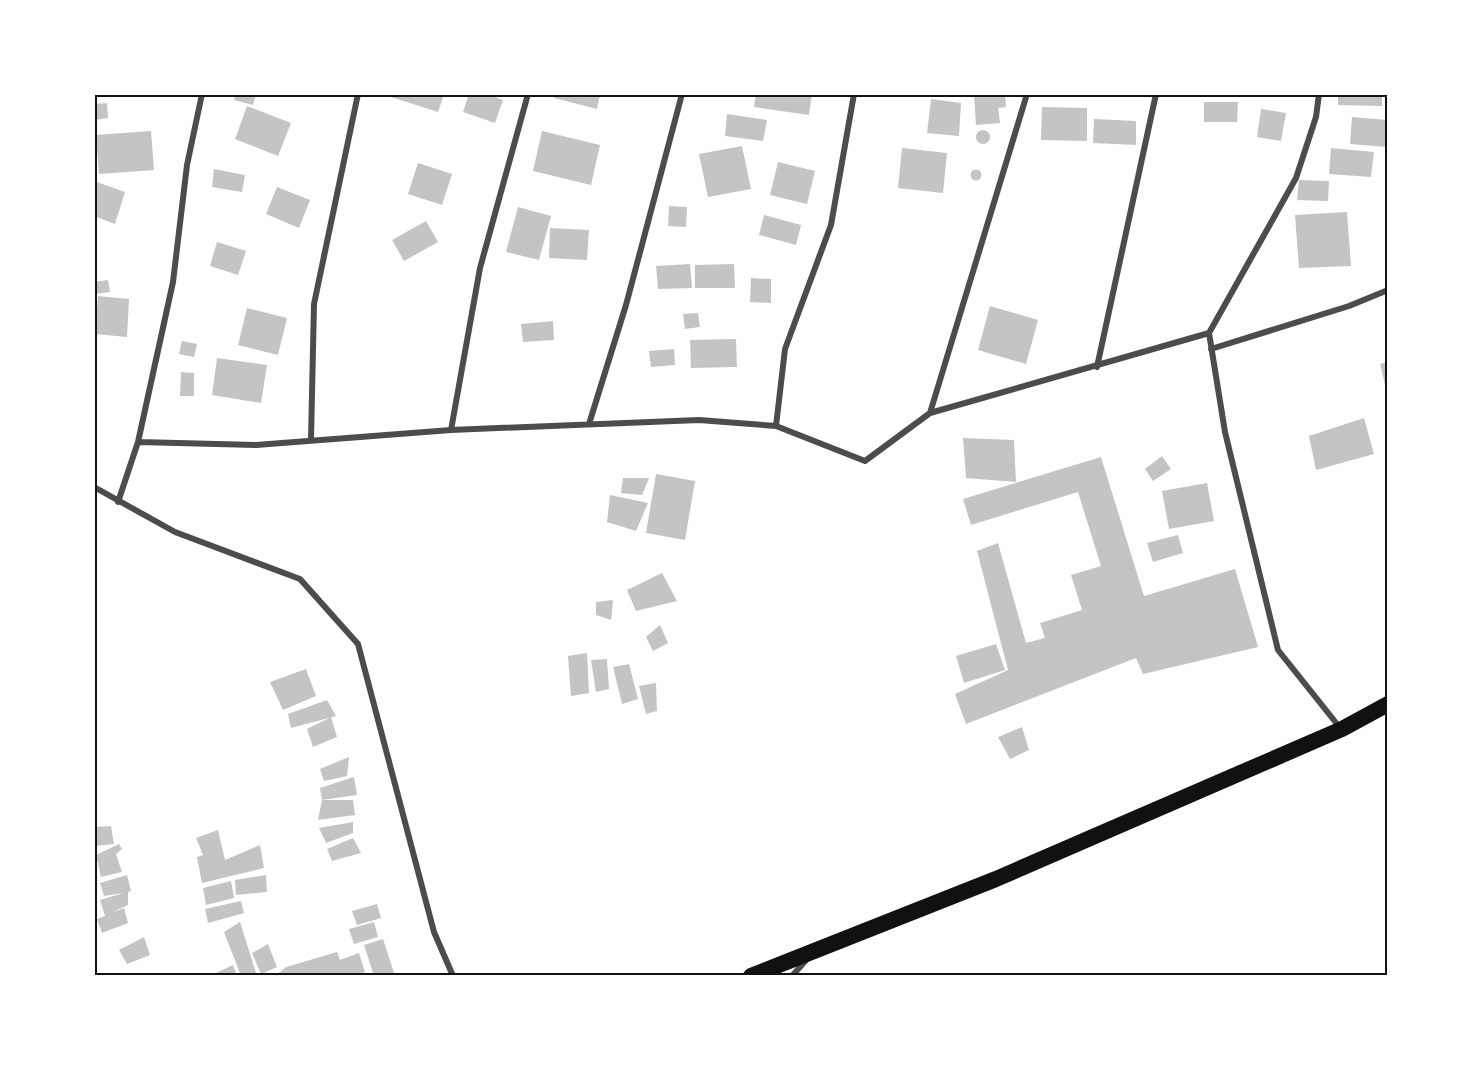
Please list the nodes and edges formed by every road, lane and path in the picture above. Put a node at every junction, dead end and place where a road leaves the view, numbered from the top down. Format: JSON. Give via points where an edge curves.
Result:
{"nodes":[{"id":1,"x":202,"y":94,"type":"edge"},
{"id":2,"x":358,"y":94,"type":"edge"},
{"id":3,"x":528,"y":94,"type":"edge"},
{"id":4,"x":682,"y":94,"type":"edge"},
{"id":5,"x":854,"y":94,"type":"edge"},
{"id":6,"x":1027,"y":94,"type":"edge"},
{"id":7,"x":1156,"y":94,"type":"edge"},
{"id":8,"x":1319,"y":94,"type":"edge"},
{"id":9,"x":1388,"y":290,"type":"edge"},
{"id":10,"x":1209,"y":333,"type":"junction"},
{"id":11,"x":1211,"y":349,"type":"junction"},
{"id":12,"x":1097,"y":367,"type":"junction"},
{"id":13,"x":930,"y":413,"type":"junction"},
{"id":14,"x":589,"y":424,"type":"junction"},
{"id":15,"x":776,"y":426,"type":"junction"},
{"id":16,"x":451,"y":430,"type":"junction"},
{"id":17,"x":311,"y":439,"type":"junction"},
{"id":18,"x":138,"y":442,"type":"junction"},
{"id":19,"x":94,"y":487,"type":"edge"},
{"id":20,"x":118,"y":502,"type":"junction"},
{"id":21,"x":1388,"y":704,"type":"edge"},
{"id":22,"x":1342,"y":729,"type":"junction"},
{"id":23,"x":811,"y":954,"type":"junction"},
{"id":24,"x":453,"y":975,"type":"edge"},
{"id":25,"x":751,"y":975,"type":"edge"},
{"id":26,"x":792,"y":975,"type":"edge"}],
"edges":[{"from":1,"to":18,"type":"street","via":[[187,165],[173,282]]},
{"from":2,"to":17,"type":"street","via":[[314,304]]},
{"from":3,"to":16,"type":"street","via":[[480,268]]},
{"from":4,"to":14,"type":"street","via":[[635,273]]},
{"from":5,"to":15,"type":"street","via":[[831,225],[785,349]]},
{"from":6,"to":13,"type":"street"},
{"from":7,"to":12,"type":"street"},
{"from":8,"to":10,"type":"street","via":[[1316,117],[1296,178]]},
{"from":9,"to":11,"type":"street"},
{"from":10,"to":11,"type":"street"},
{"from":10,"to":12,"type":"street"},
{"from":11,"to":22,"type":"street","via":[[1225,432],[1278,650]]},
{"from":12,"to":13,"type":"street"},
{"from":13,"to":15,"type":"street","via":[[865,461]]},
{"from":14,"to":15,"type":"street","via":[[699,420]]},
{"from":14,"to":16,"type":"street"},
{"from":16,"to":17,"type":"street"},
{"from":17,"to":18,"type":"street","via":[[256,445]]},
{"from":18,"to":20,"type":"street"},
{"from":19,"to":20,"type":"street"},
{"from":20,"to":24,"type":"street","via":[[176,532],[300,579],[358,644],[434,932]]},
{"from":21,"to":22,"type":"highway"},
{"from":22,"to":23,"type":"highway","via":[[996,879]]},
{"from":23,"to":25,"type":"highway"},
{"from":23,"to":26,"type":"street"}]}
